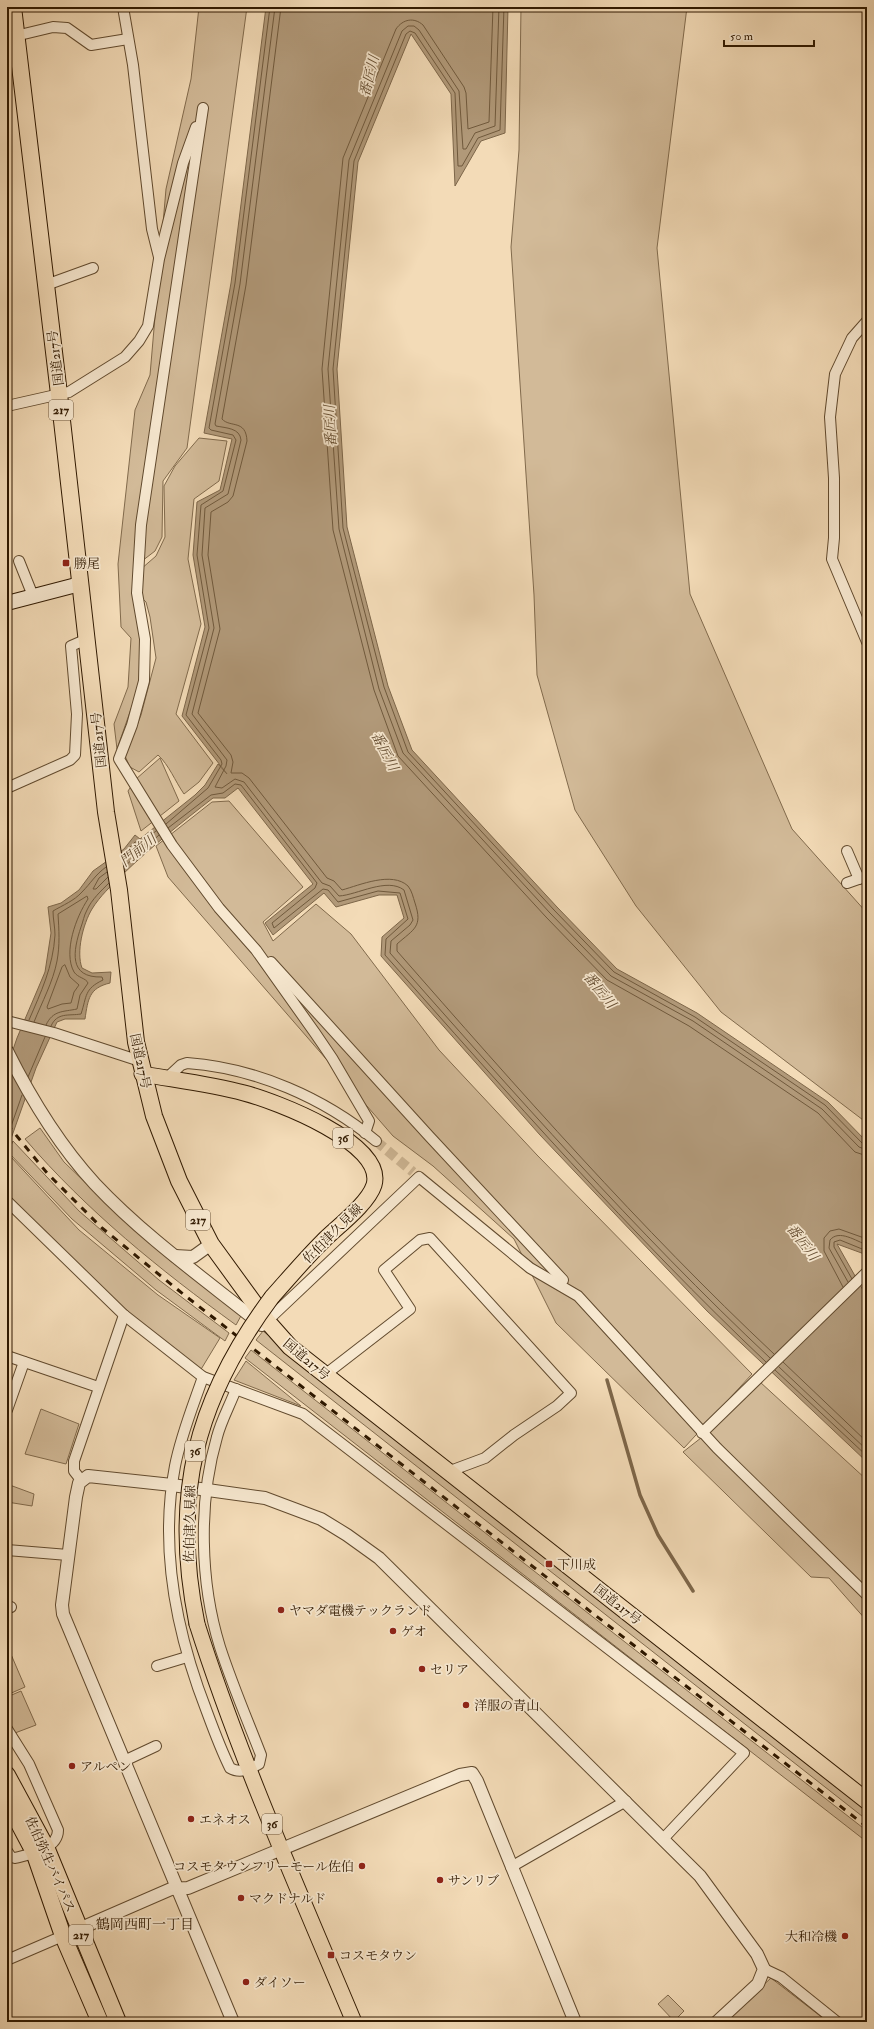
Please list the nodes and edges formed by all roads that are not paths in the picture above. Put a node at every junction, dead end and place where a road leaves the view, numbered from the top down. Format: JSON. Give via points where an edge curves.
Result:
{"nodes":[{"id":1,"x":12,"y":7,"type":"edge"},
{"id":2,"x":123,"y":7,"type":"edge"},
{"id":3,"x":12,"y":37,"type":"edge"},
{"id":4,"x":128,"y":39,"type":"junction"},
{"id":5,"x":159,"y":259,"type":"junction"},
{"id":6,"x":93,"y":268,"type":"dead end"},
{"id":7,"x":46,"y":285,"type":"junction"},
{"id":8,"x":867,"y":321,"type":"edge"},
{"id":9,"x":59,"y":394,"type":"junction"},
{"id":10,"x":7,"y":406,"type":"edge"},
{"id":11,"x":19,"y":561,"type":"dead end"},
{"id":12,"x":80,"y":584,"type":"junction"},
{"id":13,"x":33,"y":596,"type":"junction"},
{"id":14,"x":7,"y":603,"type":"edge"},
{"id":15,"x":87,"y":639,"type":"junction"},
{"id":16,"x":867,"y":642,"type":"edge"},
{"id":17,"x":7,"y":788,"type":"edge"},
{"id":18,"x":847,"y":851,"type":"dead end"},
{"id":19,"x":863,"y":877,"type":"edge"},
{"id":20,"x":847,"y":883,"type":"dead end"},
{"id":21,"x":254,"y":947,"type":"junction"},
{"id":22,"x":7,"y":1021,"type":"edge"},
{"id":23,"x":8,"y":1053,"type":"edge"},
{"id":24,"x":141,"y":1068,"type":"junction"},
{"id":25,"x":167,"y":1078,"type":"junction"},
{"id":26,"x":365,"y":1133,"type":"junction"},
{"id":27,"x":376,"y":1141,"type":"tunnel mouth"},
{"id":28,"x":7,"y":1201,"type":"edge"},
{"id":29,"x":210,"y":1244,"type":"junction"},
{"id":30,"x":175,"y":1256,"type":"junction"},
{"id":31,"x":867,"y":1272,"type":"edge"},
{"id":32,"x":563,"y":1280,"type":"dead end"},
{"id":33,"x":124,"y":1315,"type":"junction"},
{"id":34,"x":268,"y":1321,"type":"junction"},
{"id":35,"x":290,"y":1347,"type":"junction"},
{"id":36,"x":7,"y":1356,"type":"edge"},
{"id":37,"x":24,"y":1362,"type":"junction"},
{"id":38,"x":326,"y":1374,"type":"junction"},
{"id":39,"x":203,"y":1377,"type":"junction"},
{"id":40,"x":98,"y":1387,"type":"junction"},
{"id":41,"x":236,"y":1389,"type":"junction"},
{"id":42,"x":7,"y":1410,"type":"edge"},
{"id":43,"x":702,"y":1433,"type":"junction"},
{"id":44,"x":450,"y":1471,"type":"junction"},
{"id":45,"x":82,"y":1480,"type":"junction"},
{"id":46,"x":172,"y":1485,"type":"junction"},
{"id":47,"x":208,"y":1489,"type":"junction"},
{"id":48,"x":7,"y":1550,"type":"edge"},
{"id":49,"x":68,"y":1555,"type":"junction"},
{"id":50,"x":867,"y":1595,"type":"edge"},
{"id":51,"x":187,"y":1656,"type":"junction"},
{"id":52,"x":157,"y":1666,"type":"dead end"},
{"id":53,"x":7,"y":1728,"type":"edge"},
{"id":54,"x":156,"y":1746,"type":"dead end"},
{"id":55,"x":124,"y":1761,"type":"junction"},
{"id":56,"x":250,"y":1769,"type":"junction"},
{"id":57,"x":7,"y":1775,"type":"edge"},
{"id":58,"x":7,"y":1801,"type":"edge"},
{"id":59,"x":626,"y":1801,"type":"junction"},
{"id":60,"x":867,"y":1801,"type":"edge"},
{"id":61,"x":663,"y":1838,"type":"junction"},
{"id":62,"x":282,"y":1848,"type":"junction"},
{"id":63,"x":40,"y":1850,"type":"junction"},
{"id":64,"x":7,"y":1851,"type":"edge"},
{"id":65,"x":511,"y":1867,"type":"junction"},
{"id":66,"x":179,"y":1889,"type":"junction"},
{"id":67,"x":79,"y":1929,"type":"junction"},
{"id":68,"x":63,"y":1936,"type":"junction"},
{"id":69,"x":7,"y":1960,"type":"edge"},
{"id":70,"x":764,"y":1969,"type":"junction"},
{"id":71,"x":100,"y":2022,"type":"edge"},
{"id":72,"x":118,"y":2022,"type":"edge"},
{"id":73,"x":233,"y":2022,"type":"edge"},
{"id":74,"x":354,"y":2022,"type":"edge"},
{"id":75,"x":575,"y":2022,"type":"edge"},
{"id":76,"x":717,"y":2022,"type":"edge"},
{"id":77,"x":837,"y":2022,"type":"edge"}],
"edges":[{"from":1,"to":3,"type":"highway","name":"国道217号","number":"217"},
{"from":2,"to":4,"type":"street"},
{"from":3,"to":4,"type":"street","via":[[53,27],[67,28],[91,45]]},
{"from":3,"to":7,"type":"highway","name":"国道217号","number":"217"},
{"from":4,"to":5,"type":"street","via":[[152,229]]},
{"from":5,"to":9,"type":"street","via":[[148,326],[139,341],[125,356],[69,392]]},
{"from":5,"to":21,"type":"street","via":[[183,163],[203,108],[141,525],[137,593],[145,638],[144,681],[132,725],[119,759],[172,845],[219,908]]},
{"from":6,"to":7,"type":"street"},
{"from":7,"to":9,"type":"highway","name":"国道217号","number":"217"},
{"from":8,"to":16,"type":"street","via":[[852,338],[835,374],[830,417],[834,486],[832,559]]},
{"from":9,"to":10,"type":"street"},
{"from":9,"to":12,"type":"highway","name":"国道217号","number":"217"},
{"from":11,"to":13,"type":"street"},
{"from":12,"to":13,"type":"main road"},
{"from":12,"to":15,"type":"highway","name":"国道217号","number":"217"},
{"from":13,"to":14,"type":"main road"},
{"from":15,"to":17,"type":"street","via":[[71,646],[77,714],[74,755],[70,760]]},
{"from":15,"to":24,"type":"highway","name":"国道217号","number":"217","via":[[106,812],[119,890]]},
{"from":18,"to":19,"type":"street"},
{"from":19,"to":20,"type":"street"},
{"from":21,"to":26,"type":"street","via":[[336,1064],[369,1121]]},
{"from":21,"to":32,"type":"street","via":[[259,948]]},
{"from":22,"to":24,"type":"street","via":[[54,1032]]},
{"from":23,"to":30,"type":"street","via":[[40,1113],[95,1184]]},
{"from":24,"to":25,"type":"main road","name":"佐伯津久見線","number":"36"},
{"from":24,"to":29,"type":"highway","name":"国道217号","number":"217","via":[[154,1116],[179,1181]]},
{"from":25,"to":26,"type":"street","via":[[187,1063],[261,1078],[303,1094]]},
{"from":25,"to":56,"type":"main road","name":"佐伯津久見線","number":"36","bridge":true,"via":[[246,1093],[309,1118],[362,1152],[371,1165],[374,1181],[368,1197],[303,1262],[272,1297],[246,1333],[223,1373],[208,1408],[195,1451],[187,1497],[186,1540],[189,1582],[197,1624],[215,1681]]},
{"from":26,"to":27,"type":"street"},
{"from":28,"to":33,"type":"street"},
{"from":29,"to":30,"type":"street","via":[[193,1257]]},
{"from":29,"to":34,"type":"highway","name":"国道217号","number":"217"},
{"from":30,"to":35,"type":"street"},
{"from":31,"to":43,"type":"street"},
{"from":33,"to":39,"type":"street"},
{"from":33,"to":40,"type":"street"},
{"from":34,"to":35,"type":"highway","name":"国道217号","number":"217"},
{"from":34,"to":43,"type":"street","via":[[416,1175],[530,1268],[578,1296]]},
{"from":35,"to":38,"type":"highway","name":"国道217号","number":"217"},
{"from":36,"to":37,"type":"street"},
{"from":37,"to":40,"type":"street"},
{"from":37,"to":42,"type":"street"},
{"from":38,"to":44,"type":"highway","name":"国道217号","number":"217"},
{"from":38,"to":44,"type":"street","via":[[410,1308],[384,1270],[420,1240],[430,1238],[571,1393],[485,1458]]},
{"from":39,"to":41,"type":"street"},
{"from":39,"to":46,"type":"street","via":[[185,1429]]},
{"from":40,"to":45,"type":"street","via":[[74,1461],[74,1471]]},
{"from":41,"to":47,"type":"street","via":[[217,1436]]},
{"from":41,"to":61,"type":"street","via":[[303,1414],[744,1753]]},
{"from":43,"to":50,"type":"street"},
{"from":44,"to":60,"type":"highway","name":"国道217号","number":"217"},
{"from":45,"to":46,"type":"street","via":[[92,1476]]},
{"from":45,"to":49,"type":"street","via":[[76,1497]]},
{"from":46,"to":47,"type":"street"},
{"from":46,"to":51,"type":"street","via":[[171,1575]]},
{"from":47,"to":56,"type":"street","via":[[203,1538],[210,1601],[220,1645],[261,1755],[259,1764]]},
{"from":47,"to":59,"type":"street","via":[[265,1498],[321,1519],[347,1534],[379,1558]]},
{"from":48,"to":49,"type":"street"},
{"from":49,"to":55,"type":"street","via":[[63,1614]]},
{"from":51,"to":52,"type":"street"},
{"from":51,"to":56,"type":"street","via":[[230,1768],[235,1771]]},
{"from":53,"to":63,"type":"street","via":[[29,1764],[58,1830],[58,1838],[54,1843]]},
{"from":54,"to":55,"type":"street"},
{"from":55,"to":66,"type":"street"},
{"from":56,"to":62,"type":"main road","name":"佐伯津久見線","number":"36"},
{"from":57,"to":63,"type":"highway","name":"佐伯弥生バイパス","number":"217"},
{"from":58,"to":63,"type":"highway","name":"佐伯弥生バイパス","number":"217"},
{"from":59,"to":61,"type":"street"},
{"from":59,"to":65,"type":"street"},
{"from":61,"to":70,"type":"street","via":[[700,1876],[757,1954]]},
{"from":62,"to":65,"type":"street","via":[[460,1775],[472,1773]]},
{"from":62,"to":66,"type":"street","via":[[188,1888]]},
{"from":62,"to":74,"type":"main road","name":"佐伯津久見線","number":"36"},
{"from":63,"to":64,"type":"street","via":[[15,1858]]},
{"from":63,"to":67,"type":"highway","name":"佐伯弥生バイパス","number":"217"},
{"from":63,"to":68,"type":"highway","name":"佐伯弥生バイパス","number":"217"},
{"from":65,"to":75,"type":"street"},
{"from":66,"to":67,"type":"street","via":[[171,1889]]},
{"from":66,"to":73,"type":"street"},
{"from":67,"to":68,"type":"street"},
{"from":67,"to":72,"type":"highway","name":"佐伯弥生バイパス","number":"217"},
{"from":68,"to":69,"type":"street"},
{"from":68,"to":71,"type":"highway","name":"佐伯弥生バイパス","number":"217"},
{"from":70,"to":76,"type":"street","via":[[758,1984]]},
{"from":70,"to":77,"type":"street","via":[[781,1977]]}]}
